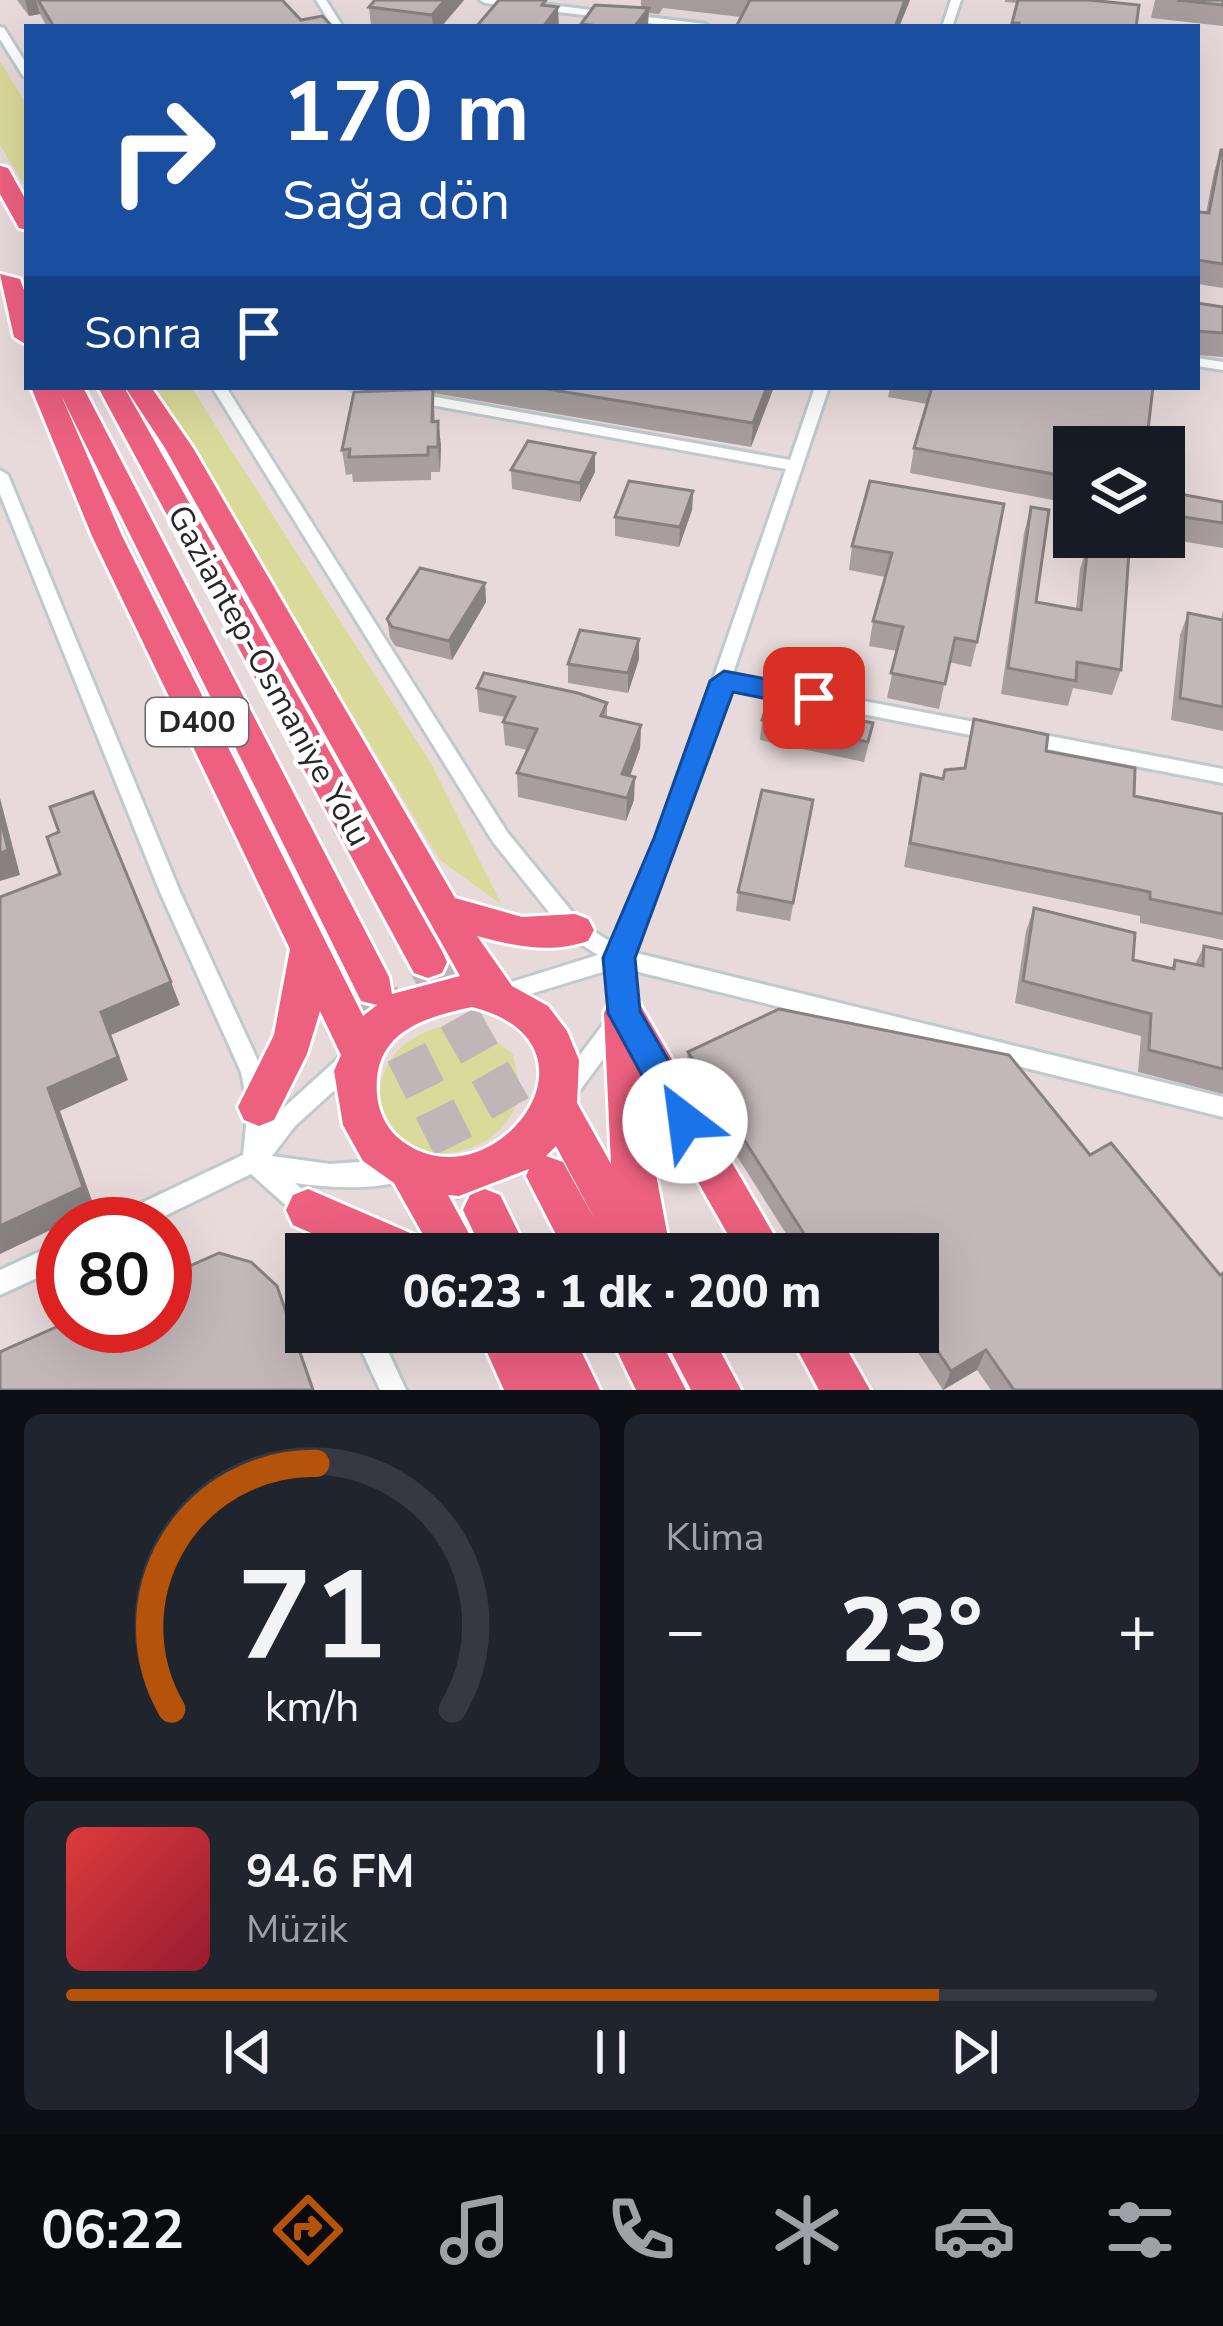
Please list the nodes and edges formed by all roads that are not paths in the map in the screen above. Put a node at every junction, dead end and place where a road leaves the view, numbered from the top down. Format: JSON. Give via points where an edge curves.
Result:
{"nodes":[{"id":1,"x":485,"y":0,"type":"edge"},
{"id":2,"x":681,"y":24,"type":"edge"},
{"id":3,"x":0,"y":30,"type":"edge"},
{"id":4,"x":24,"y":69,"type":"edge"},
{"id":5,"x":0,"y":173,"type":"edge"},
{"id":6,"x":24,"y":217,"type":"edge"},
{"id":7,"x":4,"y":271,"type":"edge"},
{"id":8,"x":24,"y":304,"type":"edge"},
{"id":9,"x":24,"y":328,"type":"edge"},
{"id":10,"x":45,"y":390,"type":"edge"},
{"id":11,"x":72,"y":390,"type":"edge"},
{"id":12,"x":113,"y":390,"type":"edge"},
{"id":13,"x":140,"y":390,"type":"edge"},
{"id":14,"x":222,"y":390,"type":"edge"},
{"id":15,"x":371,"y":390,"type":"edge"},
{"id":16,"x":821,"y":390,"type":"edge"},
{"id":17,"x":793,"y":465,"type":"junction"},
{"id":18,"x":0,"y":475,"type":"edge"},
{"id":19,"x":724,"y":681,"type":"junction"},
{"id":20,"x":1223,"y":776,"type":"edge"},
{"id":21,"x":442,"y":910,"type":"junction"},
{"id":22,"x":575,"y":930,"type":"junction"},
{"id":23,"x":305,"y":949,"type":"junction"},
{"id":24,"x":619,"y":958,"type":"junction"},
{"id":25,"x":428,"y":962,"type":"tunnel mouth"},
{"id":26,"x":375,"y":989,"type":"tunnel mouth"},
{"id":27,"x":497,"y":995,"type":"junction"},
{"id":28,"x":624,"y":1013,"type":"junction"},
{"id":29,"x":360,"y":1052,"type":"junction"},
{"id":30,"x":556,"y":1106,"type":"junction"},
{"id":31,"x":260,"y":1107,"type":"junction"},
{"id":32,"x":1223,"y":1108,"type":"edge"},
{"id":33,"x":254,"y":1161,"type":"junction"},
{"id":34,"x":410,"y":1169,"type":"junction"},
{"id":35,"x":548,"y":1176,"type":"tunnel mouth"},
{"id":36,"x":179,"y":1197,"type":"edge"},
{"id":37,"x":308,"y":1210,"type":"junction"},
{"id":38,"x":485,"y":1210,"type":"tunnel mouth"},
{"id":39,"x":318,"y":1233,"type":"edge"},
{"id":40,"x":360,"y":1233,"type":"edge"},
{"id":41,"x":446,"y":1233,"type":"edge"},
{"id":42,"x":496,"y":1233,"type":"edge"},
{"id":43,"x":579,"y":1233,"type":"edge"},
{"id":44,"x":626,"y":1233,"type":"edge"},
{"id":45,"x":646,"y":1233,"type":"edge"},
{"id":46,"x":751,"y":1233,"type":"edge"},
{"id":47,"x":36,"y":1265,"type":"edge"},
{"id":48,"x":0,"y":1283,"type":"edge"},
{"id":49,"x":376,"y":1353,"type":"edge"},
{"id":50,"x":517,"y":1353,"type":"edge"},
{"id":51,"x":534,"y":1353,"type":"edge"},
{"id":52,"x":642,"y":1353,"type":"edge"},
{"id":53,"x":696,"y":1353,"type":"edge"},
{"id":54,"x":824,"y":1353,"type":"edge"},
{"id":55,"x":393,"y":1390,"type":"edge"},
{"id":56,"x":527,"y":1390,"type":"edge"},
{"id":57,"x":576,"y":1390,"type":"edge"},
{"id":58,"x":662,"y":1390,"type":"edge"},
{"id":59,"x":717,"y":1390,"type":"edge"},
{"id":60,"x":846,"y":1390,"type":"edge"}],
"edges":[{"from":1,"to":2,"type":"street"},
{"from":3,"to":4,"type":"street"},
{"from":5,"to":6,"type":"highway"},
{"from":7,"to":8,"type":"highway"},
{"from":7,"to":9,"type":"highway"},
{"from":10,"to":23,"type":"highway","number":"D400"},
{"from":11,"to":26,"type":"highway","name":"Gaziantep-Osmaniye Yolu"},
{"from":12,"to":25,"type":"highway","name":"Gaziantep-Osmaniye Yolu"},
{"from":13,"to":21,"type":"highway"},
{"from":14,"to":22,"type":"street","via":[[500,837]]},
{"from":15,"to":17,"type":"street"},
{"from":16,"to":17,"type":"street"},
{"from":17,"to":19,"type":"street"},
{"from":18,"to":31,"type":"street"},
{"from":19,"to":20,"type":"street"},
{"from":19,"to":24,"type":"street"},
{"from":21,"to":22,"type":"highway","via":[[522,933]]},
{"from":21,"to":27,"type":"highway"},
{"from":22,"to":24,"type":"street"},
{"from":23,"to":29,"type":"highway","number":"D400"},
{"from":23,"to":31,"type":"highway","number":"D400","via":[[307,989],[284,1066]]},
{"from":24,"to":27,"type":"street"},
{"from":24,"to":28,"type":"street"},
{"from":24,"to":32,"type":"street"},
{"from":27,"to":29,"type":"highway","via":[[418,999],[374,1030]]},
{"from":27,"to":30,"type":"highway","via":[[532,1015],[555,1047]]},
{"from":28,"to":30,"type":"street"},
{"from":28,"to":45,"type":"highway","via":[[628,1137]]},
{"from":28,"to":46,"type":"highway"},
{"from":29,"to":33,"type":"street"},
{"from":29,"to":34,"type":"highway","via":[[357,1120],[369,1141]]},
{"from":30,"to":34,"type":"highway","via":[[523,1151],[497,1166],[438,1176]]},
{"from":30,"to":44,"type":"highway"},
{"from":31,"to":33,"type":"street"},
{"from":33,"to":34,"type":"street","via":[[350,1178]]},
{"from":33,"to":36,"type":"street"},
{"from":33,"to":37,"type":"street"},
{"from":34,"to":41,"type":"highway"},
{"from":35,"to":43,"type":"highway"},
{"from":37,"to":39,"type":"street"},
{"from":37,"to":40,"type":"highway"},
{"from":38,"to":42,"type":"highway"},
{"from":47,"to":48,"type":"street"},
{"from":49,"to":55,"type":"street"},
{"from":50,"to":56,"type":"highway"},
{"from":51,"to":57,"type":"highway"},
{"from":52,"to":58,"type":"highway"},
{"from":53,"to":59,"type":"highway"},
{"from":54,"to":60,"type":"highway"}]}
